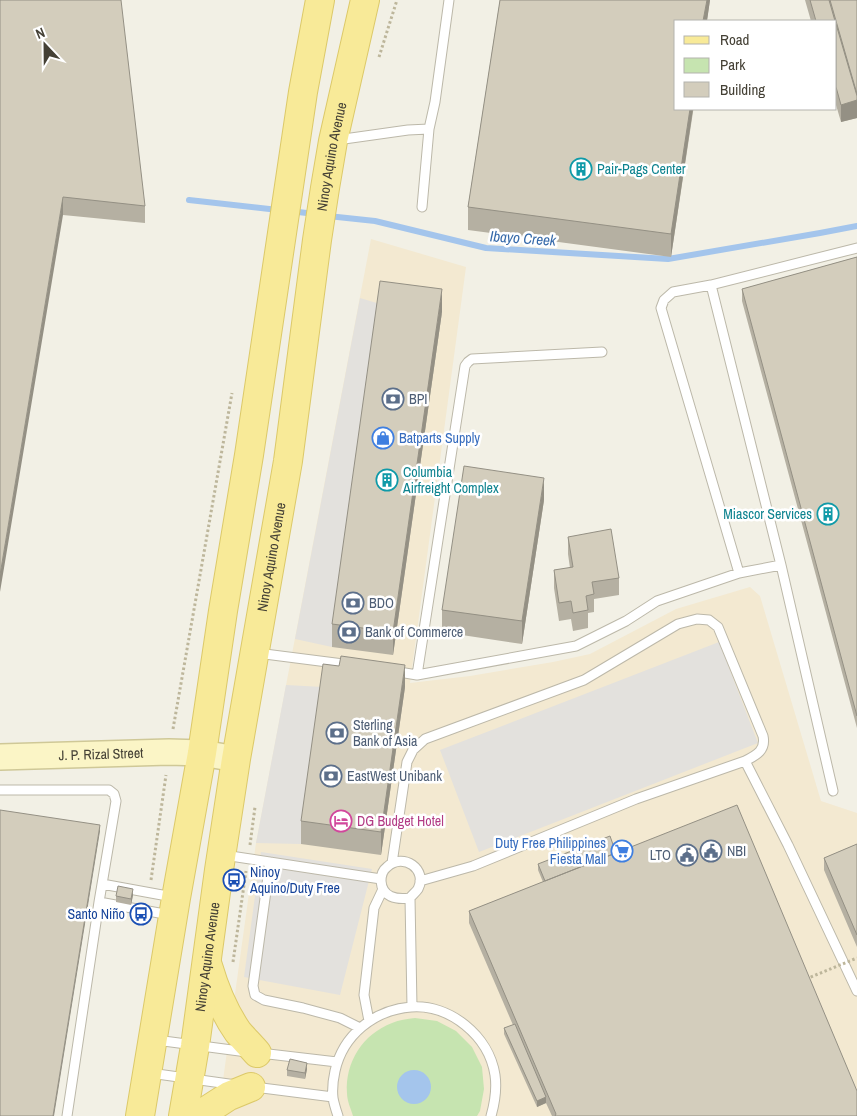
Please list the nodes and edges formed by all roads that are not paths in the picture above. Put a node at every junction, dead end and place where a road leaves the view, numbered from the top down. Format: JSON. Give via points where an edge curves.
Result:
{"nodes":[{"id":1,"x":320,"y":0,"type":"edge"},
{"id":2,"x":365,"y":0,"type":"edge"},
{"id":3,"x":450,"y":0,"type":"edge"},
{"id":4,"x":429,"y":129,"type":"junction"},
{"id":5,"x":333,"y":141,"type":"junction"},
{"id":6,"x":422,"y":207,"type":"dead end"},
{"id":7,"x":857,"y":248,"type":"edge"},
{"id":8,"x":711,"y":285,"type":"junction"},
{"id":9,"x":602,"y":352,"type":"dead end"},
{"id":10,"x":781,"y":565,"type":"junction"},
{"id":11,"x":739,"y":573,"type":"junction"},
{"id":12,"x":254,"y":652,"type":"junction"},
{"id":13,"x":361,"y":667,"type":"edge"},
{"id":14,"x":379,"y":669,"type":"edge"},
{"id":15,"x":416,"y":675,"type":"junction"},
{"id":16,"x":202,"y":753,"type":"junction"},
{"id":17,"x":0,"y":757,"type":"edge"},
{"id":18,"x":236,"y":759,"type":"junction"},
{"id":19,"x":745,"y":761,"type":"junction"},
{"id":20,"x":0,"y":790,"type":"edge"},
{"id":21,"x":833,"y":792,"type":"dead end"},
{"id":22,"x":235,"y":857,"type":"junction"},
{"id":23,"x":270,"y":862,"type":"junction"},
{"id":24,"x":392,"y":863,"type":"junction"},
{"id":25,"x":381,"y":879,"type":"junction"},
{"id":26,"x":420,"y":881,"type":"junction"},
{"id":27,"x":102,"y":884,"type":"junction"},
{"id":28,"x":383,"y":889,"type":"junction"},
{"id":29,"x":410,"y":898,"type":"junction"},
{"id":30,"x":99,"y":902,"type":"junction"},
{"id":31,"x":175,"y":907,"type":"junction"},
{"id":32,"x":220,"y":963,"type":"junction"},
{"id":33,"x":857,"y":990,"type":"edge"},
{"id":34,"x":412,"y":1007,"type":"junction"},
{"id":35,"x":369,"y":1021,"type":"junction"},
{"id":36,"x":360,"y":1028,"type":"junction"},
{"id":37,"x":153,"y":1040,"type":"junction"},
{"id":38,"x":194,"y":1046,"type":"junction"},
{"id":39,"x":257,"y":1053,"type":"junction"},
{"id":40,"x":337,"y":1062,"type":"junction"},
{"id":41,"x":148,"y":1072,"type":"junction"},
{"id":42,"x":190,"y":1079,"type":"junction"},
{"id":43,"x":251,"y":1087,"type":"junction"},
{"id":44,"x":333,"y":1097,"type":"junction"},
{"id":45,"x":67,"y":1116,"type":"edge"},
{"id":46,"x":140,"y":1116,"type":"edge"},
{"id":47,"x":183,"y":1116,"type":"edge"},
{"id":48,"x":198,"y":1116,"type":"edge"},
{"id":49,"x":338,"y":1116,"type":"edge"},
{"id":50,"x":491,"y":1116,"type":"edge"}],
"edges":[{"from":1,"to":16,"type":"main road","via":[[303,92]]},
{"from":2,"to":5,"type":"main road","name":"Ninoy Aquino Avenue"},
{"from":3,"to":4,"type":"lane"},
{"from":4,"to":5,"type":"lane"},
{"from":4,"to":6,"type":"lane"},
{"from":5,"to":12,"type":"main road","name":"Ninoy Aquino Avenue","via":[[288,461]]},
{"from":7,"to":8,"type":"lane"},
{"from":8,"to":10,"type":"lane"},
{"from":8,"to":11,"type":"lane","via":[[673,292],[661,308]]},
{"from":9,"to":15,"type":"lane","via":[[472,358],[465,366]]},
{"from":10,"to":11,"type":"lane"},
{"from":10,"to":21,"type":"lane"},
{"from":11,"to":15,"type":"lane","via":[[657,601],[576,646]]},
{"from":12,"to":13,"type":"lane"},
{"from":12,"to":18,"type":"main road","name":"Ninoy Aquino Avenue"},
{"from":14,"to":15,"type":"lane"},
{"from":16,"to":17,"type":"street","name":"J. P. Rizal Street"},
{"from":16,"to":18,"type":"street","name":"J. P. Rizal Street"},
{"from":16,"to":31,"type":"main road"},
{"from":18,"to":22,"type":"main road","name":"Ninoy Aquino Avenue"},
{"from":19,"to":24,"type":"lane","via":[[763,748],[763,736],[718,627],[709,620],[696,619],[678,624],[584,680],[425,739],[413,750],[407,762]]},
{"from":19,"to":26,"type":"lane","via":[[636,799],[474,866]]},
{"from":19,"to":33,"type":"lane"},
{"from":20,"to":27,"type":"lane","via":[[109,790],[114,794],[116,801]]},
{"from":22,"to":23,"type":"lane"},
{"from":22,"to":32,"type":"main road","name":"Ninoy Aquino Avenue"},
{"from":23,"to":25,"type":"lane"},
{"from":23,"to":36,"type":"lane","via":[[253,986],[255,995],[340,1018]]},
{"from":24,"to":25,"type":"lane","via":[[384,869]]},
{"from":24,"to":26,"type":"lane","via":[[402,860],[411,863],[418,871]]},
{"from":25,"to":28,"type":"lane"},
{"from":26,"to":29,"type":"lane"},
{"from":27,"to":30,"type":"lane"},
{"from":27,"to":31,"type":"lane","via":[[150,893]]},
{"from":28,"to":29,"type":"lane","via":[[390,897]]},
{"from":28,"to":35,"type":"lane","via":[[374,908],[364,995]]},
{"from":29,"to":34,"type":"lane"},
{"from":30,"to":31,"type":"lane"},
{"from":30,"to":45,"type":"lane"},
{"from":31,"to":37,"type":"main road"},
{"from":32,"to":38,"type":"main road","name":"Ninoy Aquino Avenue"},
{"from":32,"to":39,"type":"main road","via":[[215,991],[239,1033]]},
{"from":34,"to":35,"type":"lane","via":[[389,1011]]},
{"from":34,"to":50,"type":"lane","via":[[435,1010],[457,1018],[488,1052],[495,1074],[496,1097]]},
{"from":35,"to":36,"type":"lane"},
{"from":36,"to":40,"type":"lane","via":[[346,1044]]},
{"from":37,"to":38,"type":"lane"},
{"from":37,"to":41,"type":"main road"},
{"from":38,"to":39,"type":"lane"},
{"from":38,"to":42,"type":"main road","name":"Ninoy Aquino Avenue"},
{"from":39,"to":40,"type":"lane"},
{"from":40,"to":44,"type":"lane"},
{"from":41,"to":42,"type":"lane"},
{"from":41,"to":46,"type":"main road"},
{"from":42,"to":43,"type":"lane"},
{"from":42,"to":47,"type":"main road","name":"Ninoy Aquino Avenue"},
{"from":43,"to":44,"type":"lane"},
{"from":43,"to":48,"type":"main road","via":[[229,1096]]},
{"from":44,"to":49,"type":"lane"}]}
